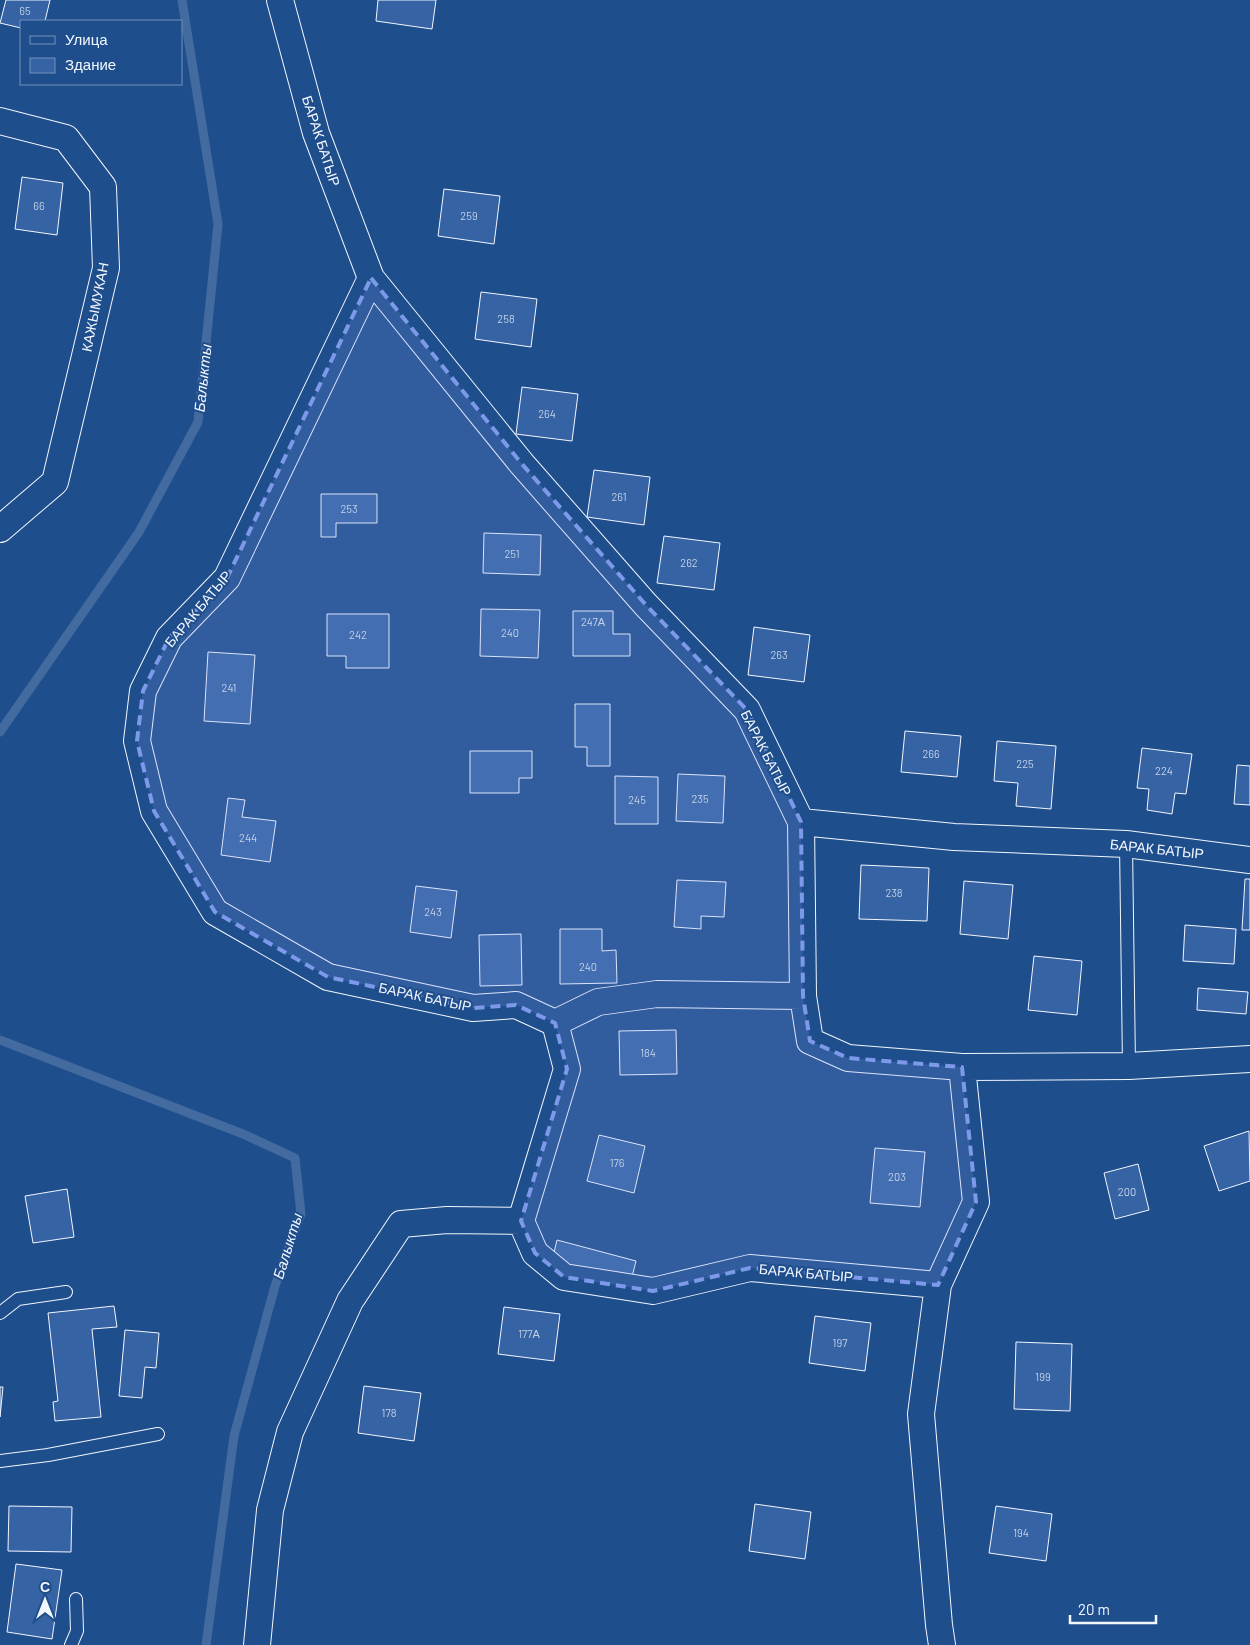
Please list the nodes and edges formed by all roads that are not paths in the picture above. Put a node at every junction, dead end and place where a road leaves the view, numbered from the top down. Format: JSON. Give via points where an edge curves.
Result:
{"nodes":[{"id":1,"x":280,"y":0,"type":"edge"},
{"id":2,"x":0,"y":120,"type":"edge"},
{"id":3,"x":371,"y":278,"type":"junction"},
{"id":4,"x":0,"y":529,"type":"edge"},
{"id":5,"x":801,"y":822,"type":"junction"},
{"id":6,"x":1126,"y":844,"type":"junction"},
{"id":7,"x":1250,"y":860,"type":"edge"},
{"id":8,"x":803,"y":996,"type":"junction"},
{"id":9,"x":555,"y":1023,"type":"junction"},
{"id":10,"x":1250,"y":1059,"type":"edge"},
{"id":11,"x":1129,"y":1066,"type":"junction"},
{"id":12,"x":962,"y":1067,"type":"junction"},
{"id":13,"x":521,"y":1221,"type":"junction"},
{"id":14,"x":938,"y":1285,"type":"junction"},
{"id":15,"x":66,"y":1292,"type":"dead end"},
{"id":16,"x":0,"y":1313,"type":"edge"},
{"id":17,"x":158,"y":1434,"type":"dead end"},
{"id":18,"x":0,"y":1461,"type":"edge"},
{"id":19,"x":76,"y":1598,"type":"dead end"},
{"id":20,"x":71,"y":1645,"type":"edge"},
{"id":21,"x":256,"y":1645,"type":"edge"},
{"id":22,"x":942,"y":1645,"type":"edge"}],
"edges":[{"from":1,"to":3,"type":"street","name":"БАРАК БАТЫР","via":[[316,133]]},
{"from":2,"to":4,"type":"street","name":"КАЖЫМУКАН","via":[[66,138],[103,187],[106,268],[55,482]]},
{"from":3,"to":5,"type":"street","name":"БАРАК БАТЫР","via":[[528,472],[646,605],[747,710]]},
{"from":3,"to":9,"type":"street","name":"БАРАК БАТЫР","via":[[227,578],[169,638],[143,691],[137,741],[154,811],[215,912],[328,977],[473,1008],[516,1005]]},
{"from":5,"to":6,"type":"street","name":"БАРАК БАТЫР","via":[[954,837]]},
{"from":5,"to":8,"type":"street"},
{"from":6,"to":7,"type":"street","name":"БАРАК БАТЫР"},
{"from":6,"to":11,"type":"lane"},
{"from":8,"to":9,"type":"street","via":[[658,994],[598,1002]]},
{"from":8,"to":12,"type":"street","via":[[810,1041],[848,1058]]},
{"from":9,"to":13,"type":"street","via":[[567,1069]]},
{"from":10,"to":11,"type":"street"},
{"from":11,"to":12,"type":"street"},
{"from":12,"to":14,"type":"street","via":[[976,1202]]},
{"from":13,"to":14,"type":"street","name":"БАРАК БАТЫР","via":[[535,1253],[564,1277],[653,1291],[750,1268]]},
{"from":13,"to":21,"type":"street","via":[[448,1220],[401,1224],[350,1301],[290,1432],[270,1510]]},
{"from":14,"to":22,"type":"street","via":[[921,1414]]},
{"from":15,"to":16,"type":"lane","via":[[18,1299]]},
{"from":17,"to":18,"type":"lane"},
{"from":19,"to":20,"type":"lane","via":[[77,1631]]}]}
